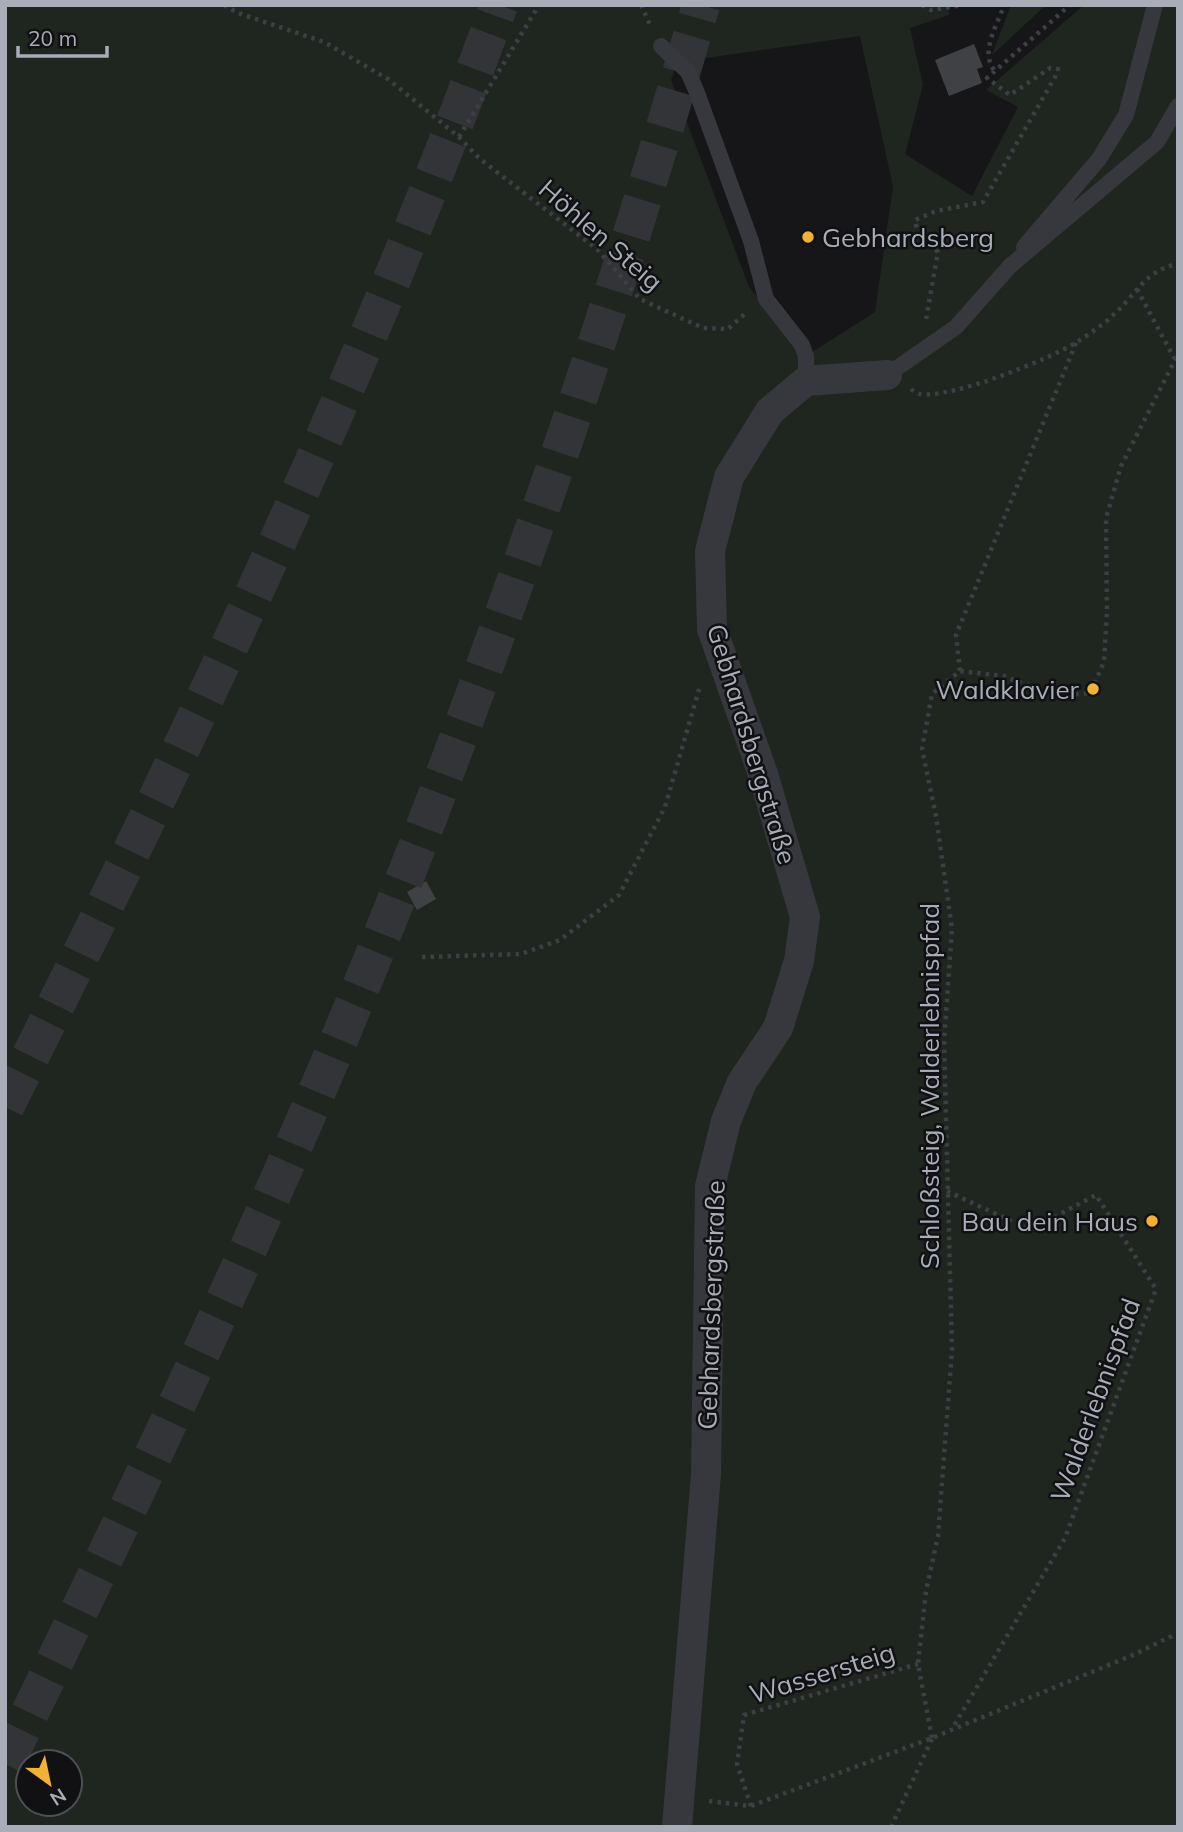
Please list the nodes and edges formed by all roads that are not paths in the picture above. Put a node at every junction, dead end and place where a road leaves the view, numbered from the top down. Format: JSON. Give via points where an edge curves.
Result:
{"nodes":[{"id":1,"x":1155,"y":5,"type":"edge"},
{"id":2,"x":662,"y":46,"type":"dead end"},
{"id":3,"x":1178,"y":106,"type":"edge"},
{"id":4,"x":1010,"y":266,"type":"junction"},
{"id":5,"x":887,"y":375,"type":"joint"},
{"id":6,"x":806,"y":381,"type":"junction"},
{"id":7,"x":677,"y":1827,"type":"edge"}],
"edges":[{"from":1,"to":4,"type":"lane","via":[[1126,114],[1099,159]]},
{"from":2,"to":6,"type":"lane","via":[[688,72],[696,90],[751,241],[766,299],[803,345]]},
{"from":3,"to":4,"type":"lane","via":[[1157,142]]},
{"from":4,"to":5,"type":"lane","via":[[956,327]]},
{"from":5,"to":6,"type":"street"},
{"from":6,"to":7,"type":"street","name":"Gebhardsbergstraße","via":[[769,411],[729,477],[710,551],[712,629],[763,774],[804,918],[799,961],[778,1028],[742,1082],[726,1121],[710,1186],[706,1474]]}]}
